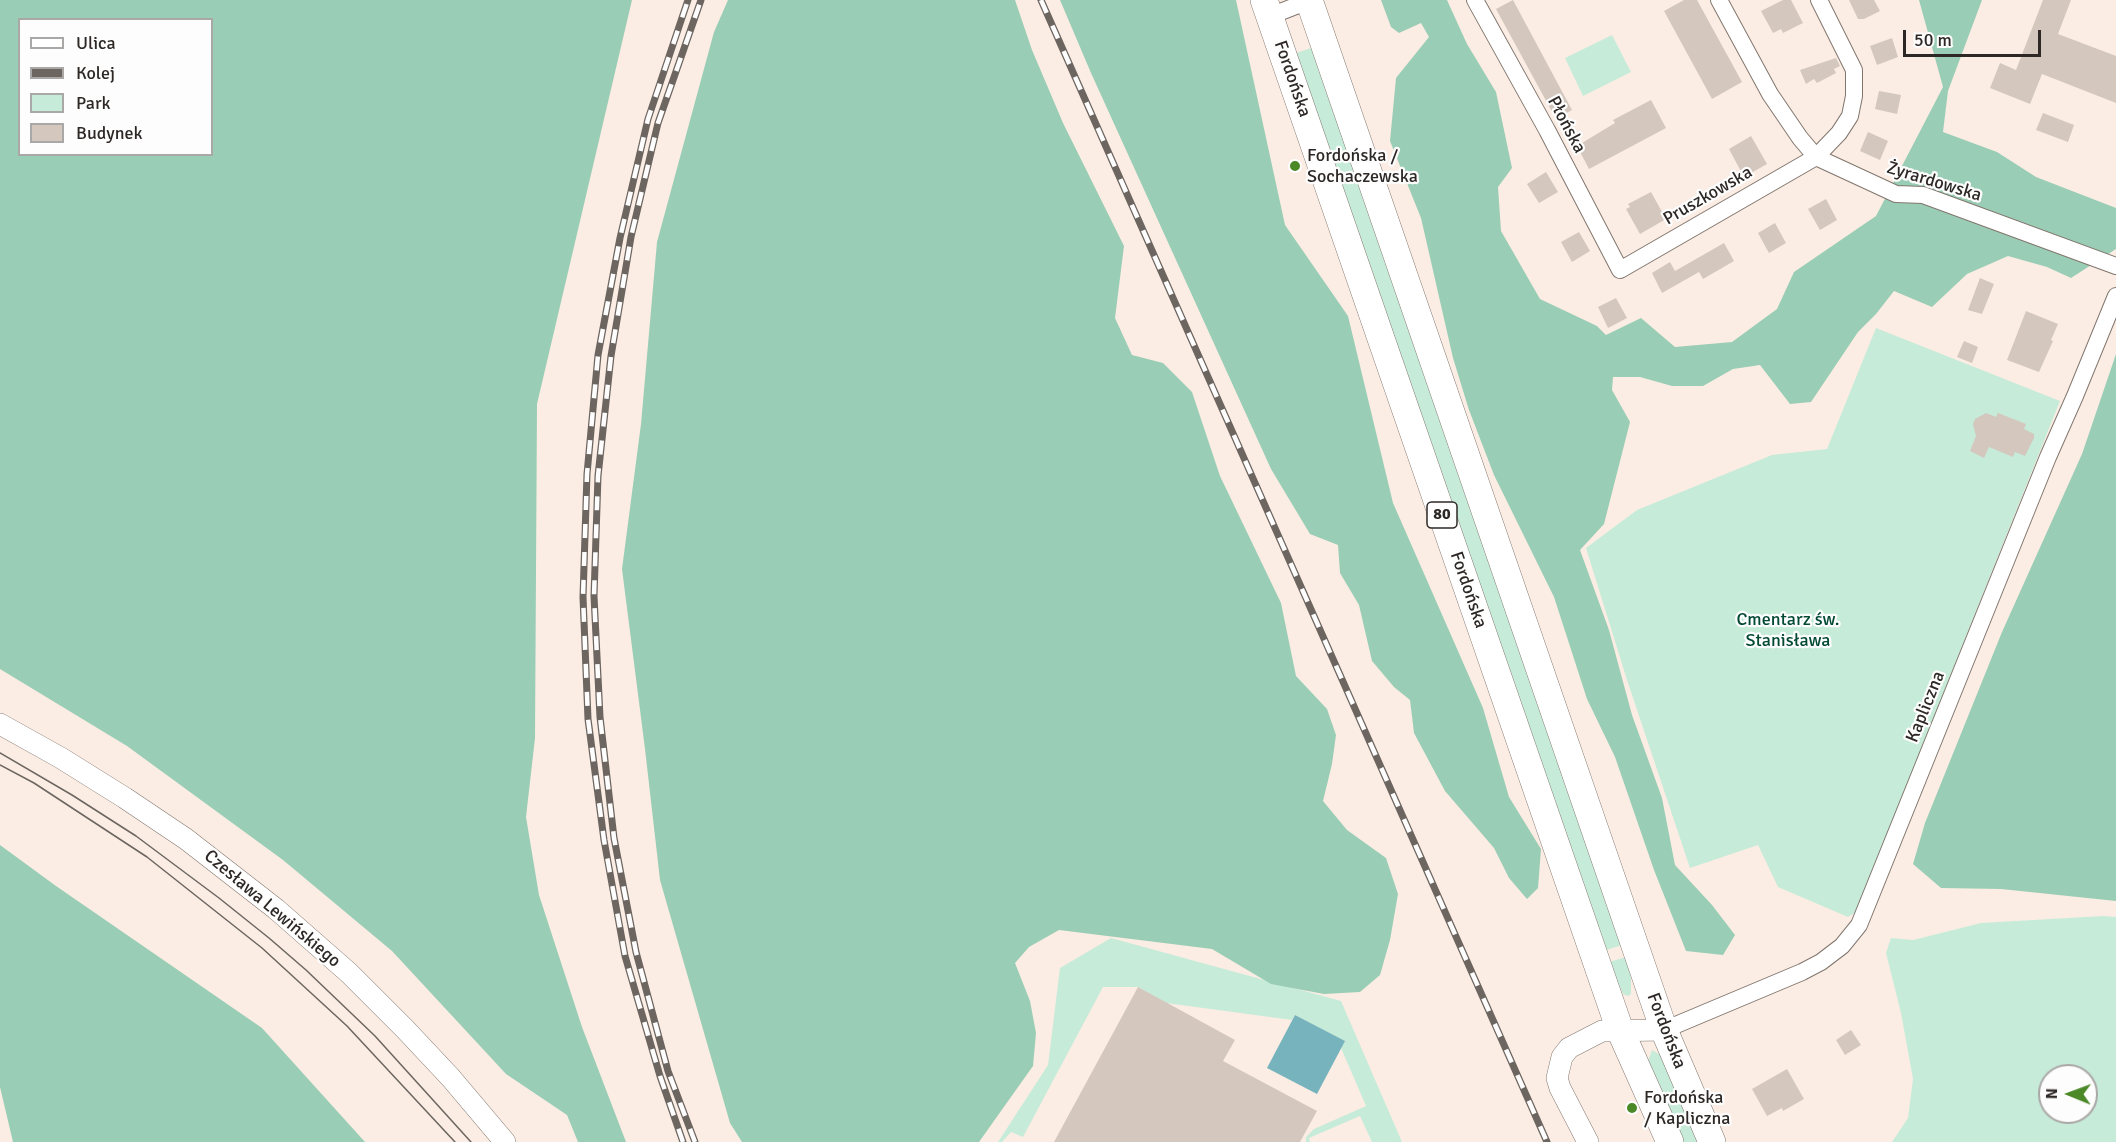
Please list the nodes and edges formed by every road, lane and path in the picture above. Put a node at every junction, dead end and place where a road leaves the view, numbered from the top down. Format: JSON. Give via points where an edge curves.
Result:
{"nodes":[{"id":1,"x":1310,"y":0,"type":"edge"},
{"id":2,"x":1475,"y":0,"type":"edge"},
{"id":3,"x":1719,"y":0,"type":"edge"},
{"id":4,"x":1820,"y":0,"type":"edge"},
{"id":5,"x":1267,"y":8,"type":"edge"},
{"id":6,"x":1816,"y":157,"type":"junction"},
{"id":7,"x":2116,"y":266,"type":"edge"},
{"id":8,"x":1620,"y":270,"type":"joint"},
{"id":9,"x":2116,"y":296,"type":"edge"},
{"id":10,"x":0,"y":724,"type":"edge"},
{"id":11,"x":1620,"y":1030,"type":"junction"},
{"id":12,"x":1664,"y":1030,"type":"junction"},
{"id":13,"x":505,"y":1142,"type":"edge"},
{"id":14,"x":1588,"y":1142,"type":"edge"},
{"id":15,"x":1670,"y":1142,"type":"edge"},
{"id":16,"x":1712,"y":1142,"type":"edge"}],
"edges":[{"from":1,"to":5,"type":"street"},
{"from":1,"to":12,"type":"main road","name":"Fordońska","number":"80"},
{"from":2,"to":8,"type":"street","name":"Płońska"},
{"from":3,"to":6,"type":"street","name":"Żyrardowska","via":[[1770,94]]},
{"from":4,"to":6,"type":"street","name":"Pruszkowska","via":[[1848,53],[1855,83],[1850,116]]},
{"from":5,"to":11,"type":"main road","name":"Fordońska","number":"80"},
{"from":6,"to":7,"type":"street","name":"Żyrardowska","via":[[1896,194],[1923,195]]},
{"from":6,"to":8,"type":"street","name":"Pruszkowska"},
{"from":9,"to":12,"type":"street","name":"Kapliczna","via":[[1859,925],[1842,946],[1821,962]]},
{"from":10,"to":13,"type":"street","name":"Czesława Lewińskiego","via":[[125,798],[186,839],[276,909],[405,1029]]},
{"from":11,"to":12,"type":"street"},
{"from":11,"to":14,"type":"street","via":[[1592,1035],[1569,1048],[1559,1062],[1560,1088]]},
{"from":11,"to":15,"type":"main road","name":"Fordońska","number":"80"},
{"from":12,"to":16,"type":"main road","name":"Fordońska","number":"80"}]}
